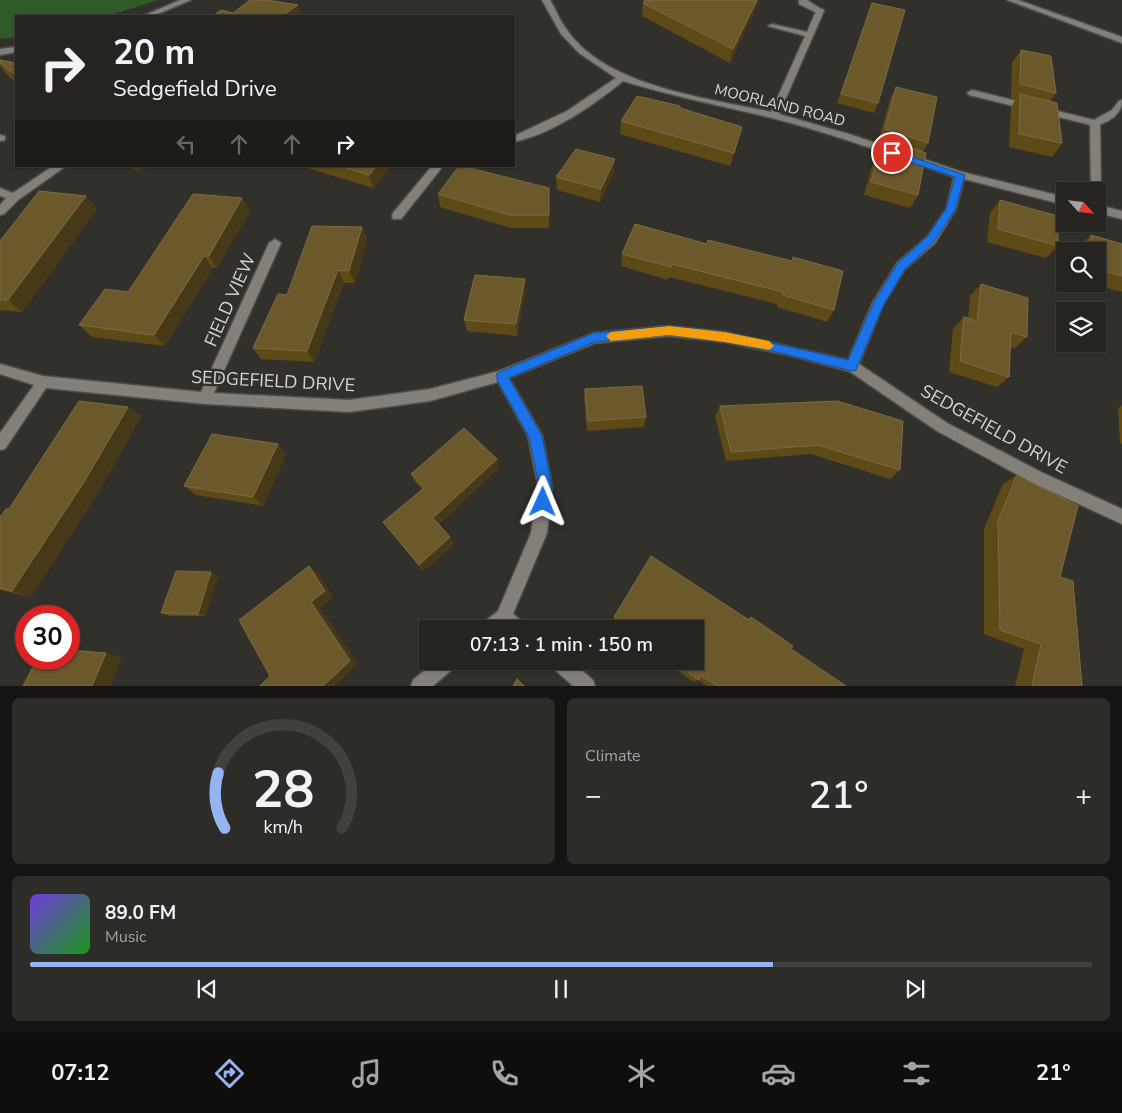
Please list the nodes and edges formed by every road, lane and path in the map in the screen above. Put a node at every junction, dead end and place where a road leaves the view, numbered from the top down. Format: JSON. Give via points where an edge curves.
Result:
{"nodes":[{"id":1,"x":187,"y":0,"type":"edge"},
{"id":2,"x":546,"y":0,"type":"edge"},
{"id":3,"x":803,"y":0,"type":"edge"},
{"id":4,"x":1011,"y":0,"type":"edge"},
{"id":5,"x":150,"y":15,"type":"edge"},
{"id":6,"x":772,"y":26,"type":"dead end"},
{"id":7,"x":810,"y":35,"type":"junction"},
{"id":8,"x":1122,"y":40,"type":"edge"},
{"id":9,"x":15,"y":50,"type":"edge"},
{"id":10,"x":0,"y":52,"type":"edge"},
{"id":11,"x":622,"y":78,"type":"junction"},
{"id":12,"x":972,"y":93,"type":"dead end"},
{"id":13,"x":1122,"y":103,"type":"edge"},
{"id":14,"x":774,"y":116,"type":"junction"},
{"id":15,"x":1095,"y":123,"type":"junction"},
{"id":16,"x":515,"y":139,"type":"edge"},
{"id":17,"x":59,"y":167,"type":"edge"},
{"id":18,"x":437,"y":167,"type":"edge"},
{"id":19,"x":960,"y":175,"type":"junction"},
{"id":20,"x":1096,"y":182,"type":"edge"},
{"id":21,"x":0,"y":192,"type":"edge"},
{"id":22,"x":14,"y":197,"type":"junction"},
{"id":23,"x":1056,"y":199,"type":"edge"},
{"id":24,"x":0,"y":211,"type":"edge"},
{"id":25,"x":1106,"y":211,"type":"edge"},
{"id":26,"x":1122,"y":215,"type":"edge"},
{"id":27,"x":397,"y":216,"type":"dead end"},
{"id":28,"x":275,"y":243,"type":"dead end"},
{"id":29,"x":852,"y":366,"type":"junction"},
{"id":30,"x":0,"y":369,"type":"edge"},
{"id":31,"x":501,"y":376,"type":"junction"},
{"id":32,"x":42,"y":382,"type":"junction"},
{"id":33,"x":205,"y":398,"type":"junction"},
{"id":34,"x":0,"y":444,"type":"edge"},
{"id":35,"x":1122,"y":517,"type":"edge"},
{"id":36,"x":504,"y":616,"type":"junction"},
{"id":37,"x":499,"y":620,"type":"edge"},
{"id":38,"x":508,"y":620,"type":"edge"},
{"id":39,"x":438,"y":670,"type":"edge"},
{"id":40,"x":568,"y":670,"type":"edge"},
{"id":41,"x":419,"y":686,"type":"edge"},
{"id":42,"x":587,"y":686,"type":"edge"}],
"edges":[{"from":1,"to":5,"type":"street"},
{"from":2,"to":11,"type":"street","name":"MOORLAND ROAD","via":[[564,32],[582,51]]},
{"from":3,"to":7,"type":"street","via":[[820,11]]},
{"from":4,"to":8,"type":"street"},
{"from":6,"to":7,"type":"street"},
{"from":7,"to":14,"type":"street"},
{"from":9,"to":10,"type":"street"},
{"from":11,"to":14,"type":"street","name":"MOORLAND ROAD","via":[[697,100]]},
{"from":11,"to":16,"type":"street","via":[[591,103],[549,126]]},
{"from":12,"to":15,"type":"street"},
{"from":13,"to":15,"type":"street"},
{"from":14,"to":19,"type":"street","name":"MOORLAND ROAD","via":[[849,137]]},
{"from":15,"to":20,"type":"street"},
{"from":17,"to":22,"type":"street"},
{"from":18,"to":27,"type":"street"},
{"from":19,"to":23,"type":"street","name":"MOORLAND ROAD"},
{"from":19,"to":29,"type":"street","via":[[951,210],[931,240],[901,266],[878,304]]},
{"from":21,"to":22,"type":"street"},
{"from":22,"to":24,"type":"street"},
{"from":25,"to":26,"type":"street"},
{"from":28,"to":33,"type":"street","name":"FIELD VIEW"},
{"from":29,"to":31,"type":"street","name":"SEDGEFIELD DRIVE","via":[[752,342],[669,331],[594,338]]},
{"from":29,"to":35,"type":"street","name":"SEDGEFIELD DRIVE","via":[[942,426],[1038,478]]},
{"from":30,"to":32,"type":"street","name":"SEDGEFIELD DRIVE"},
{"from":31,"to":33,"type":"street","name":"SEDGEFIELD DRIVE","via":[[430,396],[349,406]]},
{"from":31,"to":36,"type":"street","via":[[535,436],[546,486],[539,533]]},
{"from":32,"to":33,"type":"street","name":"SEDGEFIELD DRIVE"},
{"from":32,"to":34,"type":"street"},
{"from":36,"to":37,"type":"street"},
{"from":36,"to":38,"type":"street"},
{"from":39,"to":41,"type":"street"},
{"from":40,"to":42,"type":"street"}]}
